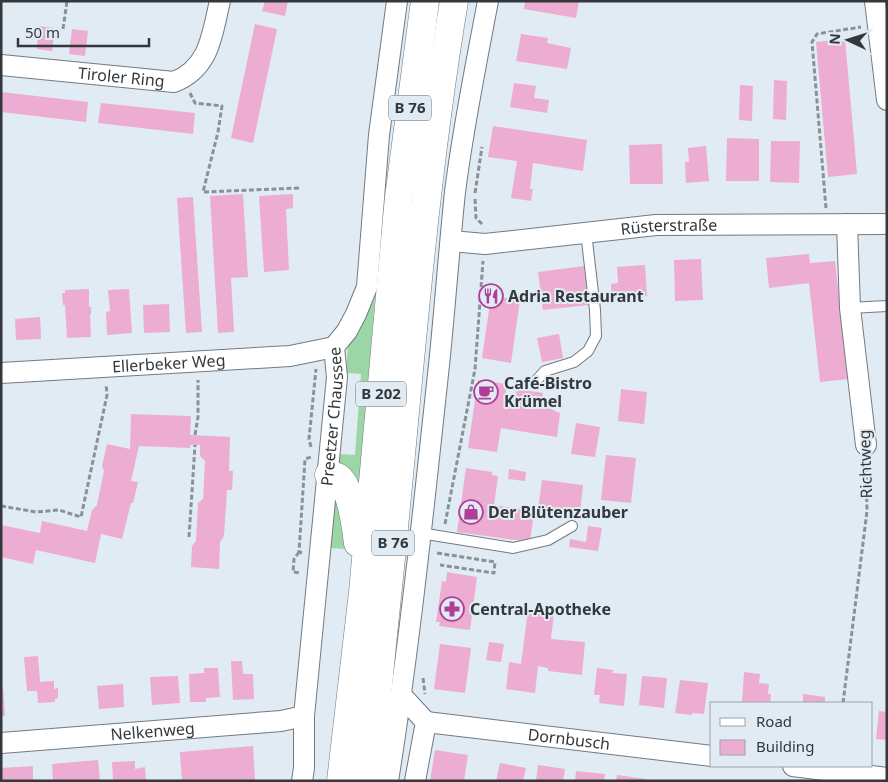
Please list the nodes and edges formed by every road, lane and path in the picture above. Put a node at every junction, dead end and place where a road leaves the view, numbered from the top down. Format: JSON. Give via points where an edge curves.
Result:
{"nodes":[{"id":1,"x":67,"y":1,"type":"edge"},
{"id":2,"x":220,"y":1,"type":"edge"},
{"id":3,"x":398,"y":1,"type":"edge"},
{"id":4,"x":454,"y":1,"type":"edge"},
{"id":5,"x":471,"y":1,"type":"edge"},
{"id":6,"x":488,"y":1,"type":"edge"},
{"id":7,"x":875,"y":1,"type":"edge"},
{"id":8,"x":423,"y":7,"type":"edge"},
{"id":9,"x":878,"y":24,"type":"junction"},
{"id":10,"x":63,"y":29,"type":"dead end"},
{"id":11,"x":1,"y":64,"type":"edge"},
{"id":12,"x":442,"y":73,"type":"junction"},
{"id":13,"x":184,"y":78,"type":"junction"},
{"id":14,"x":887,"y":100,"type":"edge"},
{"id":15,"x":483,"y":142,"type":"dead end"},
{"id":16,"x":300,"y":188,"type":"dead end"},
{"id":17,"x":400,"y":197,"type":"joint"},
{"id":18,"x":837,"y":224,"type":"junction"},
{"id":19,"x":887,"y":224,"type":"edge"},
{"id":20,"x":586,"y":232,"type":"junction"},
{"id":21,"x":450,"y":240,"type":"junction"},
{"id":22,"x":484,"y":244,"type":"junction"},
{"id":23,"x":887,"y":306,"type":"edge"},
{"id":24,"x":850,"y":308,"type":"junction"},
{"id":25,"x":334,"y":347,"type":"junction"},
{"id":26,"x":198,"y":362,"type":"junction"},
{"id":27,"x":105,"y":367,"type":"junction"},
{"id":28,"x":1,"y":373,"type":"edge"},
{"id":29,"x":534,"y":383,"type":"dead end"},
{"id":30,"x":195,"y":435,"type":"dead end"},
{"id":31,"x":195,"y":445,"type":"dead end"},
{"id":32,"x":866,"y":445,"type":"joint"},
{"id":33,"x":321,"y":466,"type":"junction"},
{"id":34,"x":1,"y":506,"type":"edge"},
{"id":35,"x":572,"y":526,"type":"dead end"},
{"id":36,"x":420,"y":533,"type":"junction"},
{"id":37,"x":189,"y":537,"type":"dead end"},
{"id":38,"x":442,"y":537,"type":"junction"},
{"id":39,"x":438,"y":553,"type":"junction"},
{"id":40,"x":436,"y":560,"type":"dead end"},
{"id":41,"x":440,"y":565,"type":"dead end"},
{"id":42,"x":308,"y":574,"type":"dead end"},
{"id":43,"x":362,"y":592,"type":"junction"},
{"id":44,"x":422,"y":670,"type":"dead end"},
{"id":45,"x":401,"y":695,"type":"junction"},
{"id":46,"x":843,"y":702,"type":"edge"},
{"id":47,"x":304,"y":716,"type":"junction"},
{"id":48,"x":423,"y":718,"type":"junction"},
{"id":49,"x":1,"y":744,"type":"edge"},
{"id":50,"x":710,"y":756,"type":"edge"},
{"id":51,"x":801,"y":767,"type":"edge"},
{"id":52,"x":887,"y":778,"type":"edge"},
{"id":53,"x":302,"y":781,"type":"edge"},
{"id":54,"x":341,"y":781,"type":"edge"},
{"id":55,"x":367,"y":781,"type":"edge"},
{"id":56,"x":388,"y":781,"type":"edge"},
{"id":57,"x":415,"y":781,"type":"edge"}],
"edges":[{"from":1,"to":10,"type":"path"},
{"from":2,"to":13,"type":"street","name":"Tiroler Ring","via":[[208,51],[198,68]]},
{"from":3,"to":25,"type":"street","name":"Preetzer Chaussee","via":[[378,143],[366,287],[356,314]]},
{"from":4,"to":12,"type":"highway","number":"B 76"},
{"from":5,"to":12,"type":"highway","via":[[466,23]]},
{"from":6,"to":21,"type":"street","via":[[473,79]]},
{"from":7,"to":9,"type":"street"},
{"from":8,"to":17,"type":"highway","number":"B 76"},
{"from":9,"to":14,"type":"street"},
{"from":9,"to":18,"type":"path","via":[[817,34],[812,42]]},
{"from":11,"to":13,"type":"street","name":"Tiroler Ring","via":[[174,82]]},
{"from":12,"to":55,"type":"highway","number":"B 76","via":[[425,202],[394,539]]},
{"from":13,"to":16,"type":"path","via":[[195,102],[222,106],[203,192]]},
{"from":15,"to":22,"type":"path","via":[[474,201],[476,218],[484,226]]},
{"from":17,"to":43,"type":"highway","number":"B 202"},
{"from":18,"to":19,"type":"street","name":"Rüsterstraße"},
{"from":18,"to":20,"type":"street","name":"Rüsterstraße","via":[[656,225]]},
{"from":18,"to":24,"type":"street","name":"Richtweg"},
{"from":20,"to":22,"type":"street","name":"Rüsterstraße"},
{"from":20,"to":29,"type":"lane","via":[[596,336],[588,351],[574,362],[545,371]]},
{"from":21,"to":22,"type":"street","name":"Rüsterstraße"},
{"from":21,"to":36,"type":"street"},
{"from":22,"to":38,"type":"path","via":[[475,369]]},
{"from":23,"to":24,"type":"lane"},
{"from":24,"to":32,"type":"street","name":"Richtweg"},
{"from":25,"to":26,"type":"street","name":"Ellerbeker Weg","via":[[290,356]]},
{"from":25,"to":33,"type":"street","name":"Preetzer Chaussee","via":[[338,377]]},
{"from":26,"to":27,"type":"street","name":"Ellerbeker Weg"},
{"from":26,"to":30,"type":"path"},
{"from":27,"to":28,"type":"street","name":"Ellerbeker Weg"},
{"from":27,"to":34,"type":"path","via":[[107,395],[81,517],[59,510],[36,512]]},
{"from":31,"to":37,"type":"path"},
{"from":32,"to":46,"type":"path","name":"Richtweg","via":[[867,511]]},
{"from":33,"to":42,"type":"path","via":[[305,458],[301,553],[294,559],[293,572]]},
{"from":33,"to":43,"type":"highway","via":[[338,477],[349,498]]},
{"from":33,"to":47,"type":"street","name":"Preetzer Chaussee"},
{"from":35,"to":38,"type":"lane","via":[[548,540],[513,548]]},
{"from":36,"to":38,"type":"lane"},
{"from":36,"to":45,"type":"street"},
{"from":38,"to":39,"type":"path"},
{"from":39,"to":40,"type":"path"},
{"from":39,"to":41,"type":"path","via":[[495,562],[494,573]]},
{"from":43,"to":54,"type":"highway"},
{"from":44,"to":48,"type":"path","via":[[426,702]]},
{"from":45,"to":48,"type":"street"},
{"from":45,"to":56,"type":"street"},
{"from":47,"to":49,"type":"street","name":"Nelkenweg","via":[[281,721]]},
{"from":47,"to":53,"type":"street","name":"Preetzer Chaussee"},
{"from":48,"to":50,"type":"street","name":"Dornbusch"},
{"from":48,"to":57,"type":"street"},
{"from":51,"to":52,"type":"street"}]}
